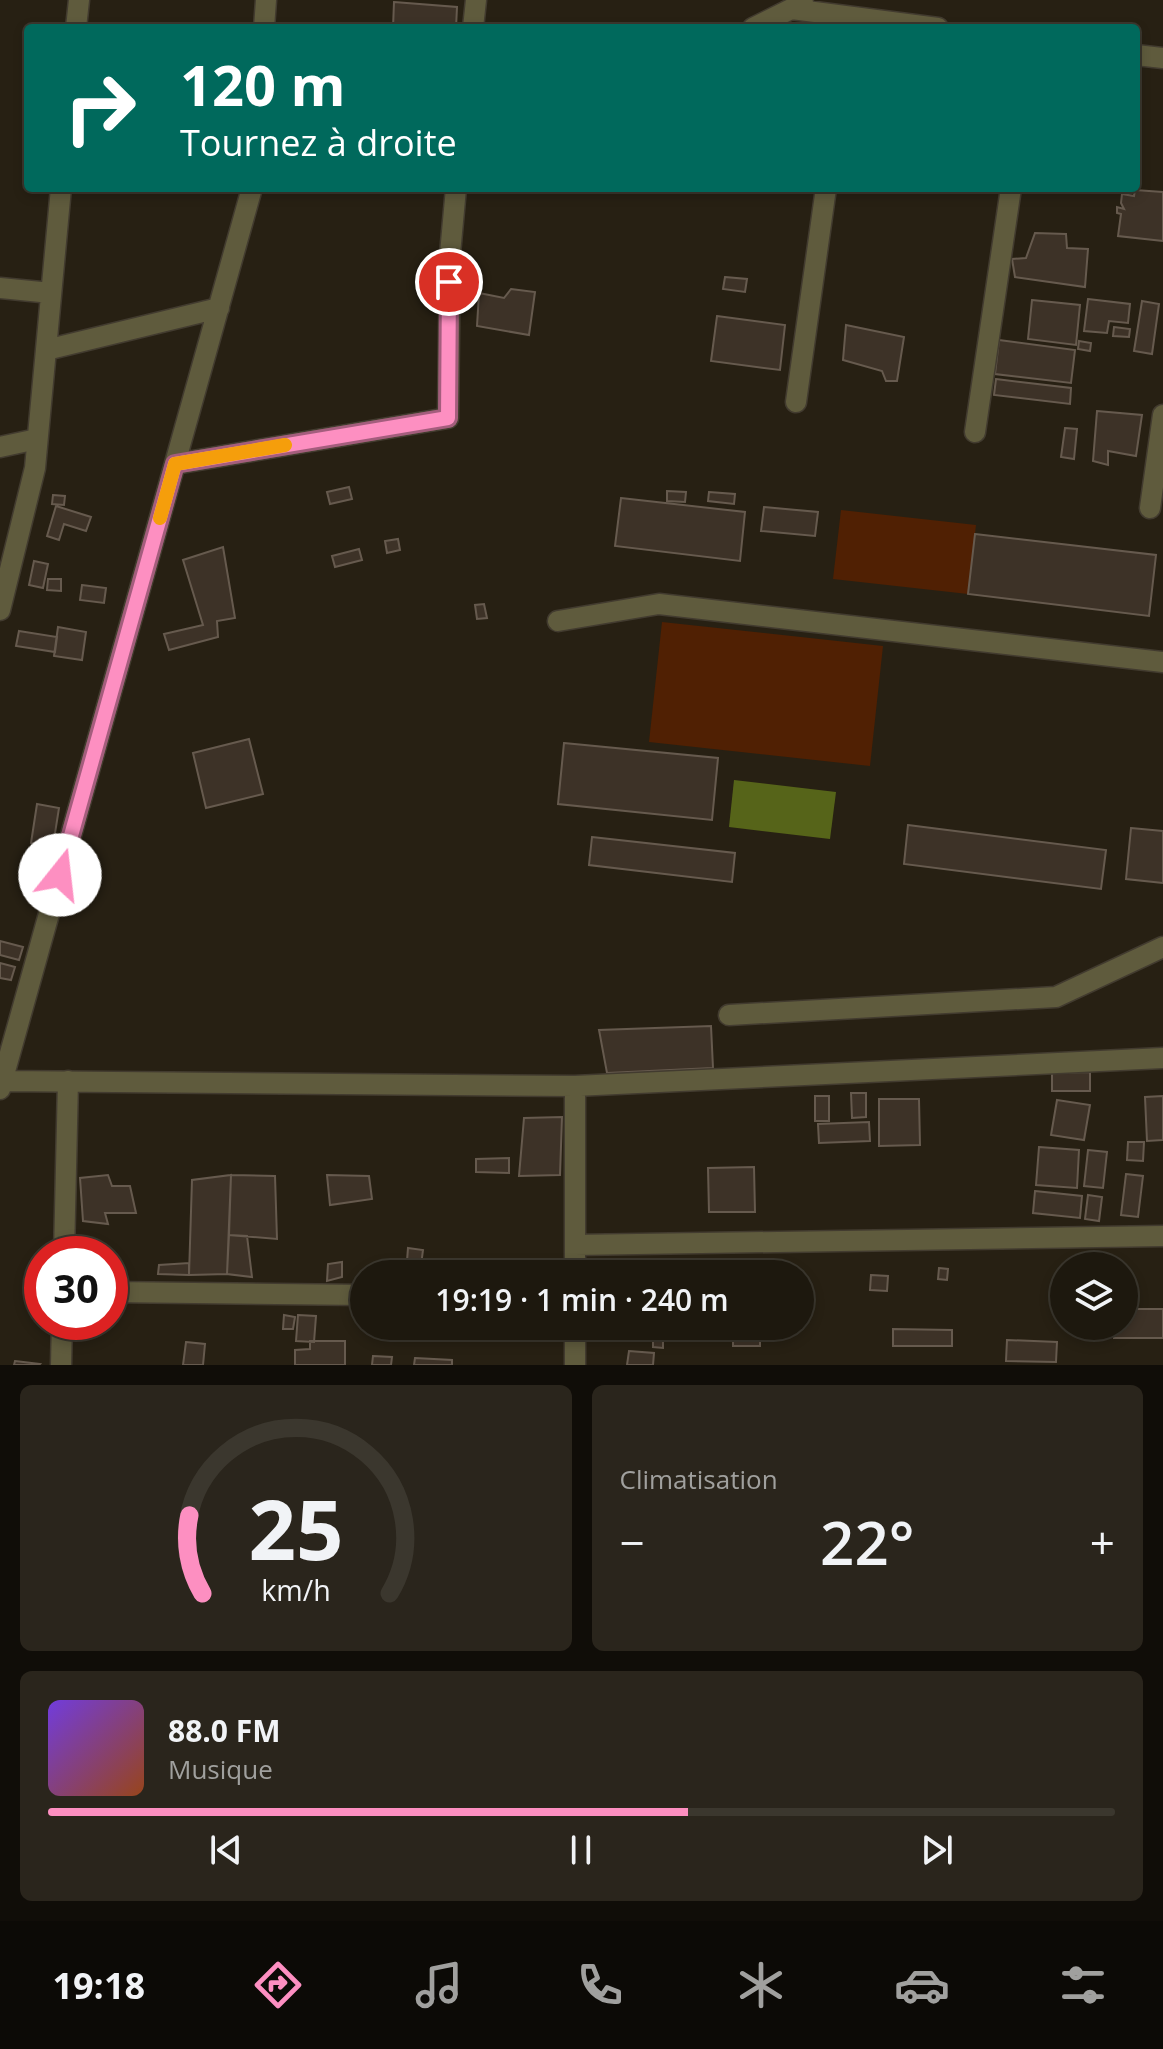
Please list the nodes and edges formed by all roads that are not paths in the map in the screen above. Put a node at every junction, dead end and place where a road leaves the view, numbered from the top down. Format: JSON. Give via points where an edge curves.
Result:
{"nodes":[{"id":1,"x":79,"y":0,"type":"edge"},
{"id":2,"x":266,"y":0,"type":"edge"},
{"id":3,"x":476,"y":0,"type":"edge"},
{"id":4,"x":801,"y":4,"type":"edge"},
{"id":5,"x":850,"y":22,"type":"edge"},
{"id":6,"x":76,"y":24,"type":"edge"},
{"id":7,"x":264,"y":24,"type":"edge"},
{"id":8,"x":473,"y":24,"type":"edge"},
{"id":9,"x":761,"y":24,"type":"edge"},
{"id":10,"x":879,"y":24,"type":"edge"},
{"id":11,"x":1140,"y":55,"type":"edge"},
{"id":12,"x":1163,"y":58,"type":"edge"},
{"id":13,"x":61,"y":192,"type":"edge"},
{"id":14,"x":251,"y":192,"type":"edge"},
{"id":15,"x":456,"y":192,"type":"edge"},
{"id":16,"x":825,"y":192,"type":"edge"},
{"id":17,"x":1010,"y":192,"type":"edge"},
{"id":18,"x":0,"y":288,"type":"edge"},
{"id":19,"x":51,"y":293,"type":"junction"},
{"id":20,"x":219,"y":308,"type":"junction"},
{"id":21,"x":46,"y":350,"type":"junction"},
{"id":22,"x":796,"y":402,"type":"dead end"},
{"id":23,"x":1163,"y":415,"type":"edge"},
{"id":24,"x":975,"y":432,"type":"dead end"},
{"id":25,"x":37,"y":439,"type":"junction"},
{"id":26,"x":0,"y":447,"type":"edge"},
{"id":27,"x":175,"y":464,"type":"junction"},
{"id":28,"x":1150,"y":508,"type":"dead end"},
{"id":29,"x":0,"y":610,"type":"edge"},
{"id":30,"x":558,"y":621,"type":"dead end"},
{"id":31,"x":1163,"y":662,"type":"edge"},
{"id":32,"x":1163,"y":947,"type":"edge"},
{"id":33,"x":729,"y":1015,"type":"dead end"},
{"id":34,"x":1163,"y":1058,"type":"edge"},
{"id":35,"x":68,"y":1081,"type":"junction"},
{"id":36,"x":1,"y":1085,"type":"edge"},
{"id":37,"x":575,"y":1086,"type":"junction"},
{"id":38,"x":64,"y":1236,"type":"edge"},
{"id":39,"x":1163,"y":1236,"type":"edge"},
{"id":40,"x":575,"y":1245,"type":"junction"},
{"id":41,"x":575,"y":1260,"type":"edge"},
{"id":42,"x":128,"y":1292,"type":"edge"},
{"id":43,"x":350,"y":1295,"type":"edge"},
{"id":44,"x":62,"y":1340,"type":"edge"},
{"id":45,"x":575,"y":1340,"type":"edge"},
{"id":46,"x":61,"y":1365,"type":"edge"},
{"id":47,"x":575,"y":1365,"type":"edge"}],
"edges":[{"from":1,"to":6,"type":"street"},
{"from":2,"to":7,"type":"street"},
{"from":3,"to":8,"type":"street"},
{"from":4,"to":5,"type":"street"},
{"from":4,"to":9,"type":"street"},
{"from":5,"to":10,"type":"street"},
{"from":11,"to":12,"type":"street"},
{"from":13,"to":19,"type":"street"},
{"from":14,"to":20,"type":"street"},
{"from":15,"to":27,"type":"street","via":[[448,418]]},
{"from":16,"to":22,"type":"street"},
{"from":17,"to":24,"type":"street"},
{"from":18,"to":19,"type":"street"},
{"from":19,"to":21,"type":"street"},
{"from":20,"to":21,"type":"street"},
{"from":20,"to":27,"type":"street"},
{"from":21,"to":25,"type":"street"},
{"from":23,"to":28,"type":"street"},
{"from":25,"to":26,"type":"street"},
{"from":25,"to":29,"type":"street","via":[[35,468]]},
{"from":27,"to":36,"type":"street"},
{"from":30,"to":31,"type":"street","via":[[659,604]]},
{"from":32,"to":33,"type":"street","via":[[1056,997]]},
{"from":34,"to":37,"type":"street"},
{"from":35,"to":36,"type":"street"},
{"from":35,"to":37,"type":"street"},
{"from":35,"to":38,"type":"street"},
{"from":37,"to":40,"type":"street"},
{"from":39,"to":40,"type":"street"},
{"from":40,"to":41,"type":"street"},
{"from":42,"to":43,"type":"street"},
{"from":44,"to":46,"type":"street"},
{"from":45,"to":47,"type":"street"}]}
